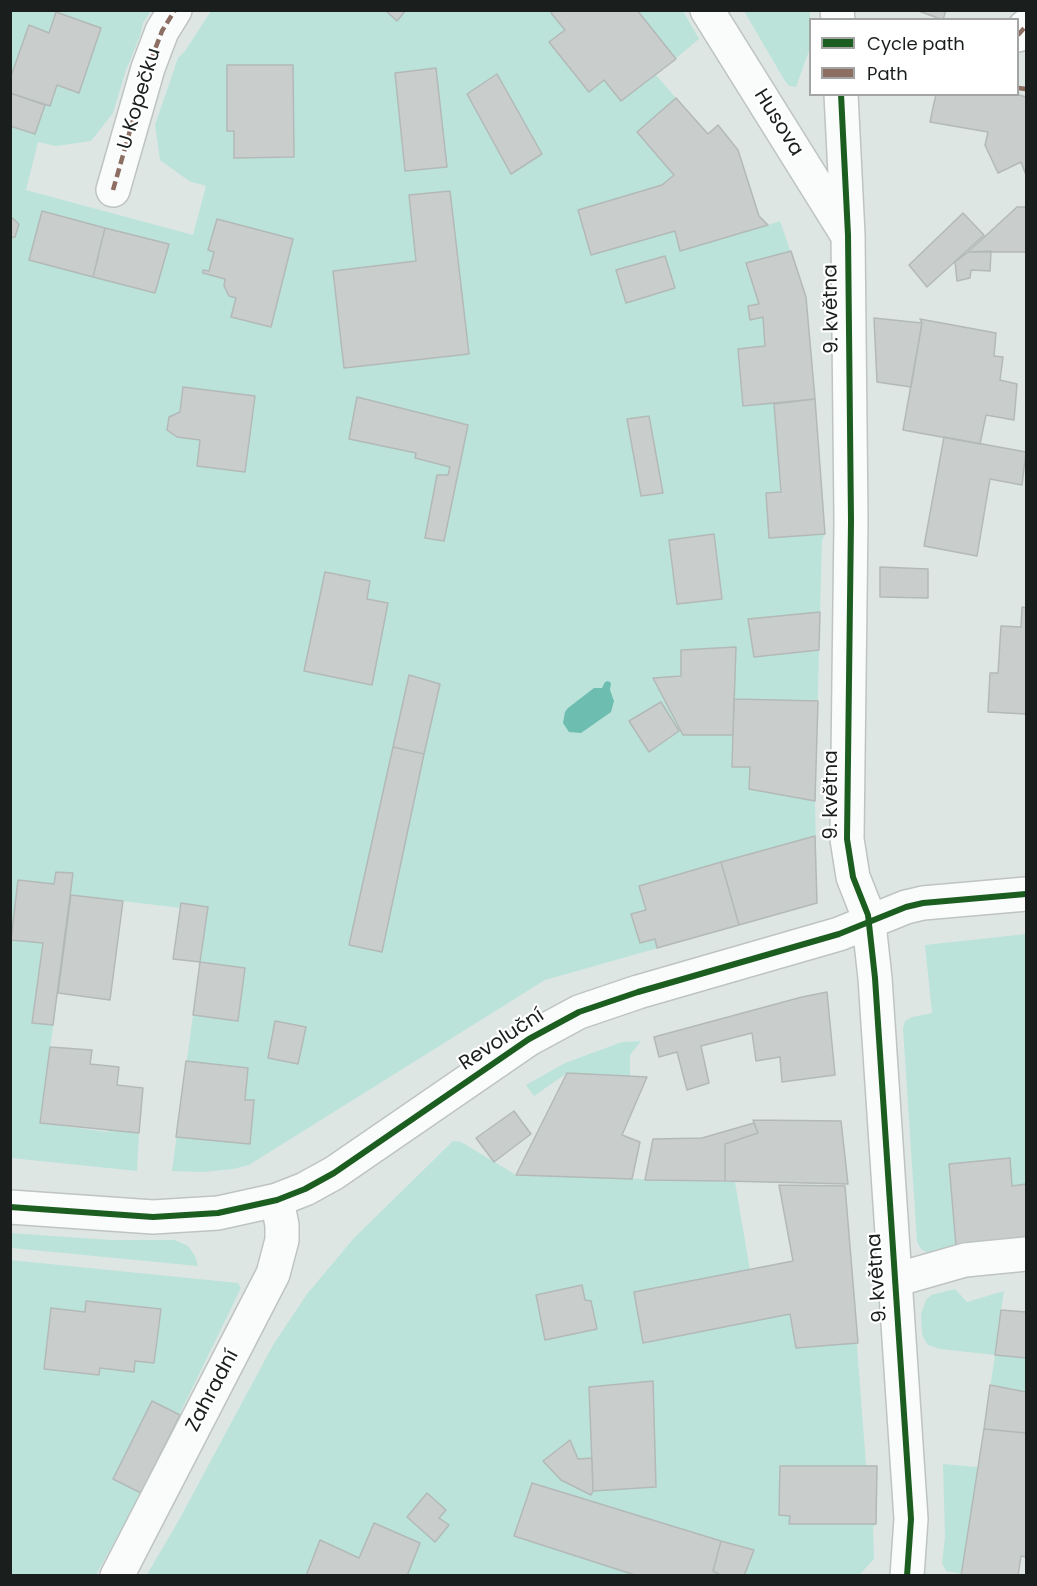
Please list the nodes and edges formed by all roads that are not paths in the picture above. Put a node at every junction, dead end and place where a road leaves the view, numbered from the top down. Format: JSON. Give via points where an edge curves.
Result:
{"nodes":[{"id":1,"x":175,"y":10,"type":"edge"},
{"id":2,"x":707,"y":10,"type":"edge"},
{"id":3,"x":841,"y":96,"type":"edge"},
{"id":4,"x":113,"y":190,"type":"dead end"},
{"id":5,"x":848,"y":235,"type":"junction"},
{"id":6,"x":1026,"y":894,"type":"edge"},
{"id":7,"x":868,"y":922,"type":"junction"},
{"id":8,"x":277,"y":1200,"type":"junction"},
{"id":9,"x":10,"y":1207,"type":"edge"},
{"id":10,"x":1026,"y":1254,"type":"edge"},
{"id":11,"x":895,"y":1280,"type":"junction"},
{"id":12,"x":905,"y":1571,"type":"edge"},
{"id":13,"x":117,"y":1575,"type":"edge"}],
"edges":[{"from":1,"to":4,"type":"street","name":"U Kopečku","via":[[148,68]]},
{"from":2,"to":5,"type":"street","name":"Husova"},
{"from":3,"to":5,"type":"street","name":"9. května"},
{"from":5,"to":7,"type":"street","name":"9. května","via":[[851,521],[847,839],[853,877]]},
{"from":6,"to":7,"type":"street","name":"Revoluční","via":[[923,903]]},
{"from":7,"to":8,"type":"street","name":"Revoluční","via":[[638,992],[559,1022],[334,1173]]},
{"from":7,"to":11,"type":"street","name":"9. května"},
{"from":8,"to":9,"type":"street","name":"Revoluční","via":[[218,1213],[153,1217]]},
{"from":8,"to":13,"type":"street","name":"Zahradní","via":[[282,1240],[273,1274]]},
{"from":10,"to":11,"type":"street","via":[[965,1260]]},
{"from":11,"to":12,"type":"street","name":"9. května","via":[[911,1519]]}]}
